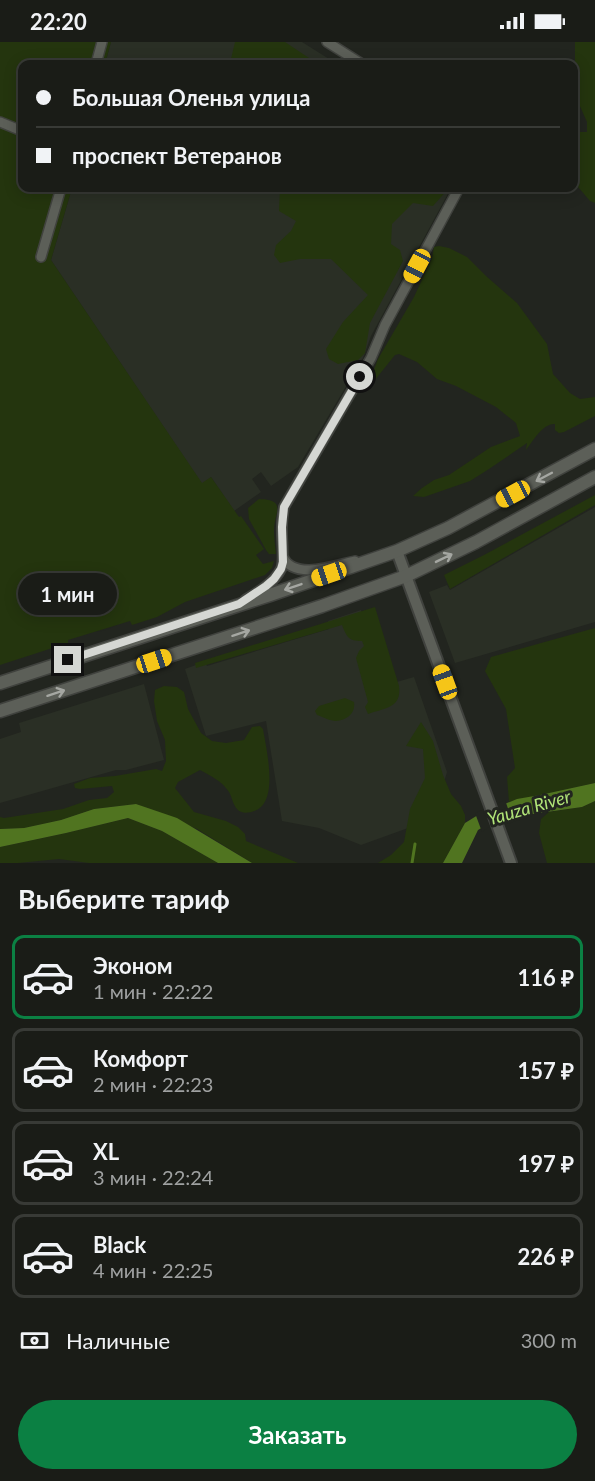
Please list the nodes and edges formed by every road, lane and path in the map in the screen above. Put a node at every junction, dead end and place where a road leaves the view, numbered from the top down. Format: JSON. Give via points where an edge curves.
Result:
{"nodes":[{"id":1,"x":102,"y":42,"type":"edge"},
{"id":2,"x":327,"y":42,"type":"edge"},
{"id":3,"x":97,"y":60,"type":"edge"},
{"id":4,"x":356,"y":60,"type":"edge"},
{"id":5,"x":0,"y":122,"type":"edge"},
{"id":6,"x":18,"y":129,"type":"edge"},
{"id":7,"x":60,"y":192,"type":"edge"},
{"id":8,"x":457,"y":192,"type":"edge"},
{"id":9,"x":41,"y":257,"type":"dead end"},
{"id":10,"x":595,"y":449,"type":"edge"},
{"id":11,"x":595,"y":477,"type":"edge"},
{"id":12,"x":393,"y":553,"type":"junction"},
{"id":13,"x":282,"y":555,"type":"junction"},
{"id":14,"x":406,"y":576,"type":"junction"},
{"id":15,"x":239,"y":604,"type":"junction"},
{"id":16,"x":0,"y":683,"type":"edge"},
{"id":17,"x":0,"y":711,"type":"edge"},
{"id":18,"x":511,"y":863,"type":"edge"}],
"edges":[{"from":1,"to":3,"type":"street"},
{"from":2,"to":4,"type":"street"},
{"from":5,"to":6,"type":"street"},
{"from":7,"to":9,"type":"street"},
{"from":8,"to":13,"type":"street","via":[[371,358],[284,507]]},
{"from":10,"to":12,"type":"main road","one_way":true},
{"from":14,"to":11,"type":"main road","one_way":true},
{"from":12,"to":13,"type":"street","via":[[306,571],[288,565]]},
{"from":12,"to":14,"type":"street"},
{"from":12,"to":15,"type":"main road","one_way":true},
{"from":13,"to":15,"type":"street","via":[[281,569],[274,579]]},
{"from":17,"to":14,"type":"main road","one_way":true},
{"from":14,"to":18,"type":"street"},
{"from":15,"to":16,"type":"main road"}]}
